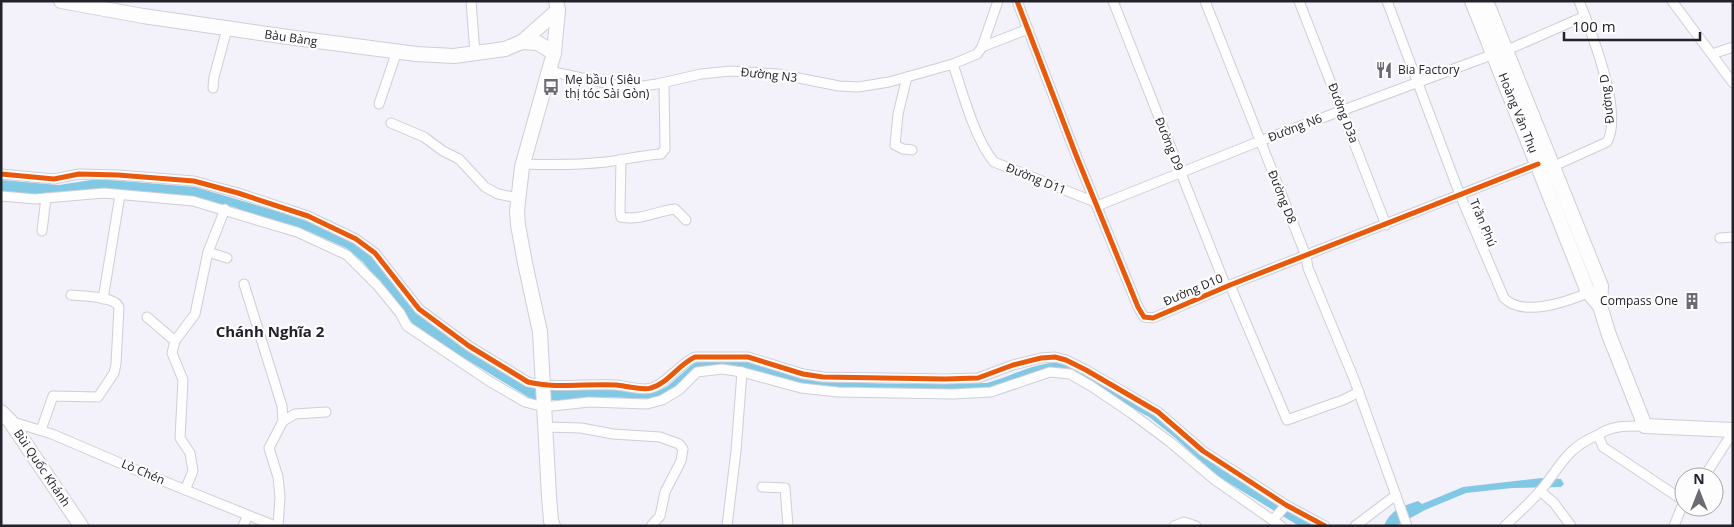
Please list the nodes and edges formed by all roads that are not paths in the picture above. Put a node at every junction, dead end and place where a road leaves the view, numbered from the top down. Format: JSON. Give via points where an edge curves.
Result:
{"nodes":[{"id":1,"x":61,"y":1,"type":"edge"},
{"id":2,"x":471,"y":1,"type":"edge"},
{"id":3,"x":998,"y":1,"type":"edge"},
{"id":4,"x":1017,"y":1,"type":"edge"},
{"id":5,"x":1113,"y":1,"type":"edge"},
{"id":6,"x":1205,"y":1,"type":"edge"},
{"id":7,"x":1299,"y":1,"type":"edge"},
{"id":8,"x":1387,"y":1,"type":"edge"},
{"id":9,"x":1472,"y":1,"type":"edge"},
{"id":10,"x":1486,"y":1,"type":"edge"},
{"id":11,"x":1579,"y":1,"type":"edge"},
{"id":12,"x":1672,"y":1,"type":"edge"},
{"id":13,"x":557,"y":6,"type":"edge"},
{"id":14,"x":1585,"y":16,"type":"junction"},
{"id":15,"x":227,"y":29,"type":"junction"},
{"id":16,"x":1028,"y":29,"type":"junction"},
{"id":17,"x":522,"y":42,"type":"junction"},
{"id":18,"x":982,"y":47,"type":"junction"},
{"id":19,"x":1733,"y":47,"type":"edge"},
{"id":20,"x":398,"y":52,"type":"junction"},
{"id":21,"x":1500,"y":52,"type":"junction"},
{"id":22,"x":474,"y":53,"type":"junction"},
{"id":23,"x":554,"y":53,"type":"junction"},
{"id":24,"x":1712,"y":54,"type":"junction"},
{"id":25,"x":953,"y":64,"type":"junction"},
{"id":26,"x":550,"y":71,"type":"junction"},
{"id":27,"x":907,"y":77,"type":"junction"},
{"id":28,"x":1418,"y":81,"type":"junction"},
{"id":29,"x":664,"y":83,"type":"junction"},
{"id":30,"x":1733,"y":83,"type":"edge"},
{"id":31,"x":213,"y":88,"type":"dead end"},
{"id":32,"x":379,"y":104,"type":"dead end"},
{"id":33,"x":1342,"y":110,"type":"junction"},
{"id":34,"x":1528,"y":120,"type":"junction"},
{"id":35,"x":391,"y":123,"type":"dead end"},
{"id":36,"x":1260,"y":141,"type":"junction"},
{"id":37,"x":912,"y":150,"type":"dead end"},
{"id":38,"x":621,"y":159,"type":"junction"},
{"id":39,"x":523,"y":164,"type":"junction"},
{"id":40,"x":1538,"y":164,"type":"junction"},
{"id":41,"x":1554,"y":166,"type":"junction"},
{"id":42,"x":1181,"y":173,"type":"junction"},
{"id":43,"x":1,"y":174,"type":"edge"},
{"id":44,"x":1556,"y":190,"type":"junction"},
{"id":45,"x":120,"y":195,"type":"junction"},
{"id":46,"x":1460,"y":195,"type":"junction"},
{"id":47,"x":1,"y":196,"type":"edge"},
{"id":48,"x":46,"y":198,"type":"junction"},
{"id":49,"x":518,"y":198,"type":"junction"},
{"id":50,"x":1096,"y":204,"type":"junction"},
{"id":51,"x":225,"y":210,"type":"junction"},
{"id":52,"x":686,"y":220,"type":"dead end"},
{"id":53,"x":1386,"y":225,"type":"junction"},
{"id":54,"x":42,"y":231,"type":"dead end"},
{"id":55,"x":1733,"y":237,"type":"edge"},
{"id":56,"x":1720,"y":238,"type":"dead end"},
{"id":57,"x":208,"y":252,"type":"junction"},
{"id":58,"x":1306,"y":256,"type":"junction"},
{"id":59,"x":227,"y":258,"type":"dead end"},
{"id":60,"x":395,"y":277,"type":"junction"},
{"id":61,"x":244,"y":284,"type":"dead end"},
{"id":62,"x":1228,"y":286,"type":"junction"},
{"id":63,"x":1602,"y":286,"type":"junction"},
{"id":64,"x":381,"y":290,"type":"junction"},
{"id":65,"x":1588,"y":292,"type":"junction"},
{"id":66,"x":71,"y":295,"type":"dead end"},
{"id":67,"x":103,"y":299,"type":"junction"},
{"id":68,"x":1600,"y":306,"type":"junction"},
{"id":69,"x":147,"y":317,"type":"dead end"},
{"id":70,"x":175,"y":341,"type":"junction"},
{"id":71,"x":697,"y":357,"type":"junction"},
{"id":72,"x":1004,"y":369,"type":"junction"},
{"id":73,"x":697,"y":372,"type":"junction"},
{"id":74,"x":742,"y":372,"type":"junction"},
{"id":75,"x":542,"y":386,"type":"junction"},
{"id":76,"x":1011,"y":386,"type":"junction"},
{"id":77,"x":1359,"y":392,"type":"junction"},
{"id":78,"x":1134,"y":399,"type":"junction"},
{"id":79,"x":544,"y":405,"type":"junction"},
{"id":80,"x":1125,"y":410,"type":"junction"},
{"id":81,"x":326,"y":412,"type":"dead end"},
{"id":82,"x":4,"y":415,"type":"edge"},
{"id":83,"x":283,"y":421,"type":"junction"},
{"id":84,"x":1645,"y":426,"type":"junction"},
{"id":85,"x":545,"y":427,"type":"junction"},
{"id":86,"x":41,"y":430,"type":"junction"},
{"id":87,"x":1733,"y":431,"type":"edge"},
{"id":88,"x":1598,"y":435,"type":"junction"},
{"id":89,"x":1710,"y":467,"type":"edge"},
{"id":90,"x":762,"y":488,"type":"dead end"},
{"id":91,"x":185,"y":490,"type":"junction"},
{"id":92,"x":1540,"y":491,"type":"junction"},
{"id":93,"x":1674,"y":495,"type":"edge"},
{"id":94,"x":1398,"y":500,"type":"junction"},
{"id":95,"x":1286,"y":505,"type":"junction"},
{"id":96,"x":248,"y":515,"type":"junction"},
{"id":97,"x":1277,"y":523,"type":"edge"},
{"id":98,"x":81,"y":526,"type":"edge"},
{"id":99,"x":244,"y":526,"type":"edge"},
{"id":100,"x":276,"y":526,"type":"edge"},
{"id":101,"x":553,"y":526,"type":"edge"},
{"id":102,"x":651,"y":526,"type":"edge"},
{"id":103,"x":727,"y":526,"type":"edge"},
{"id":104,"x":788,"y":526,"type":"edge"},
{"id":105,"x":1174,"y":526,"type":"edge"},
{"id":106,"x":1196,"y":526,"type":"edge"},
{"id":107,"x":1325,"y":526,"type":"edge"},
{"id":108,"x":1355,"y":526,"type":"edge"},
{"id":109,"x":1407,"y":526,"type":"edge"},
{"id":110,"x":1505,"y":526,"type":"edge"},
{"id":111,"x":1571,"y":526,"type":"edge"}],
"edges":[{"from":1,"to":15,"type":"street","name":"Bàu Bàng"},
{"from":2,"to":22,"type":"street"},
{"from":3,"to":18,"type":"street"},
{"from":4,"to":16,"type":"street","name":"Đường D10"},
{"from":5,"to":42,"type":"street","name":"Đường D9"},
{"from":6,"to":36,"type":"street","name":"Đường D8"},
{"from":7,"to":33,"type":"street","name":"Đường D3a"},
{"from":8,"to":28,"type":"street","name":"Trần Phú"},
{"from":9,"to":21,"type":"street","name":"Hoàng Văn Thụ"},
{"from":10,"to":21,"type":"street","name":"Hoàng Văn Thụ"},
{"from":11,"to":14,"type":"street","name":"Đường D"},
{"from":12,"to":24,"type":"street"},
{"from":13,"to":17,"type":"street"},
{"from":13,"to":23,"type":"street"},
{"from":14,"to":21,"type":"street","name":"Đường N6"},
{"from":14,"to":41,"type":"street","name":"Đường D","via":[[1606,74],[1611,135],[1607,142]]},
{"from":15,"to":20,"type":"street","name":"Bàu Bàng"},
{"from":15,"to":31,"type":"street"},
{"from":16,"to":18,"type":"street","name":"Đường N3"},
{"from":16,"to":50,"type":"street","name":"Đường D10"},
{"from":17,"to":22,"type":"street","name":"Bàu Bàng","via":[[504,49]]},
{"from":17,"to":23,"type":"street","via":[[538,43]]},
{"from":18,"to":25,"type":"street","name":"Đường N3","via":[[977,54]]},
{"from":19,"to":24,"type":"street"},
{"from":20,"to":22,"type":"street","name":"Bàu Bàng","via":[[454,56]]},
{"from":20,"to":32,"type":"street"},
{"from":21,"to":28,"type":"street","name":"Đường N6"},
{"from":21,"to":34,"type":"street","name":"Hoàng Văn Thụ"},
{"from":23,"to":26,"type":"street"},
{"from":24,"to":30,"type":"street"},
{"from":25,"to":27,"type":"street","name":"Đường N3"},
{"from":25,"to":50,"type":"street","name":"Đường D11","via":[[987,154],[994,162]]},
{"from":26,"to":29,"type":"street","name":"Đường N3","via":[[630,88]]},
{"from":26,"to":39,"type":"street"},
{"from":27,"to":29,"type":"street","name":"Đường N3","via":[[858,87],[778,74],[731,71]]},
{"from":27,"to":37,"type":"street","via":[[895,145]]},
{"from":28,"to":33,"type":"street","name":"Đường N6"},
{"from":28,"to":46,"type":"street","name":"Trần Phú"},
{"from":29,"to":38,"type":"street","via":[[664,152]]},
{"from":33,"to":36,"type":"street","name":"Đường N6"},
{"from":33,"to":53,"type":"street","name":"Đường D3a"},
{"from":34,"to":40,"type":"street","name":"Hoàng Văn Thụ"},
{"from":34,"to":41,"type":"street","name":"Hoàng Văn Thụ"},
{"from":35,"to":49,"type":"street","via":[[424,137],[459,159],[484,188]]},
{"from":36,"to":42,"type":"street","name":"Đường N6"},
{"from":36,"to":58,"type":"street","name":"Đường D8"},
{"from":38,"to":39,"type":"street","via":[[554,166]]},
{"from":38,"to":52,"type":"street","via":[[621,217],[642,218],[675,209]]},
{"from":39,"to":49,"type":"street"},
{"from":40,"to":44,"type":"street","name":"Hoàng Văn Thụ"},
{"from":40,"to":46,"type":"street","name":"Đường D10"},
{"from":41,"to":44,"type":"street","name":"Hoàng Văn Thụ"},
{"from":42,"to":50,"type":"street","name":"Đường N6"},
{"from":42,"to":62,"type":"street","name":"Đường D9"},
{"from":43,"to":60,"type":"street","via":[[54,179],[79,174],[118,175],[194,181],[334,227],[375,252]]},
{"from":44,"to":63,"type":"street","name":"Hoàng Văn Thụ"},
{"from":44,"to":65,"type":"street","name":"Hoàng Văn Thụ"},
{"from":45,"to":48,"type":"street"},
{"from":45,"to":51,"type":"street","via":[[193,201]]},
{"from":45,"to":67,"type":"street"},
{"from":46,"to":53,"type":"street","name":"Đường D10"},
{"from":46,"to":65,"type":"street","name":"Trần Phú","via":[[1500,292],[1508,302],[1537,307]]},
{"from":47,"to":48,"type":"street"},
{"from":48,"to":54,"type":"street"},
{"from":49,"to":75,"type":"street","via":[[518,225],[540,332]]},
{"from":50,"to":62,"type":"street","name":"Đường D10","via":[[1144,317],[1154,318]]},
{"from":51,"to":57,"type":"street"},
{"from":51,"to":64,"type":"street","via":[[297,232],[347,255]]},
{"from":53,"to":58,"type":"street","name":"Đường D10"},
{"from":55,"to":56,"type":"street"},
{"from":57,"to":59,"type":"street"},
{"from":57,"to":70,"type":"street","via":[[195,314]]},
{"from":58,"to":62,"type":"street","name":"Đường D10"},
{"from":58,"to":77,"type":"street","name":"Đường D8"},
{"from":60,"to":64,"type":"street"},
{"from":60,"to":75,"type":"street","via":[[419,309],[448,332],[528,382]]},
{"from":61,"to":83,"type":"street","via":[[282,406]]},
{"from":62,"to":77,"type":"street","name":"Đường D9","via":[[1287,420]]},
{"from":63,"to":65,"type":"street","name":"Trần Phú"},
{"from":63,"to":68,"type":"street","name":"Hoàng Văn Thụ"},
{"from":64,"to":79,"type":"street","via":[[407,326],[525,402]]},
{"from":65,"to":68,"type":"street","name":"Hoàng Văn Thụ"},
{"from":66,"to":67,"type":"street"},
{"from":67,"to":86,"type":"street","via":[[114,301],[119,307],[114,373],[98,396],[53,396]]},
{"from":68,"to":84,"type":"street","name":"Hoàng Văn Thụ"},
{"from":69,"to":70,"type":"street"},
{"from":70,"to":91,"type":"street","via":[[172,353],[183,380],[180,438],[190,453],[193,471]]},
{"from":71,"to":72,"type":"street","via":[[748,357],[823,377],[978,378]]},
{"from":71,"to":73,"type":"street"},
{"from":71,"to":75,"type":"street","via":[[687,360],[650,389],[615,385]]},
{"from":72,"to":76,"type":"street"},
{"from":72,"to":78,"type":"street","via":[[1055,357],[1086,370]]},
{"from":73,"to":74,"type":"street","via":[[722,369]]},
{"from":73,"to":79,"type":"street","via":[[679,390],[647,404],[590,402]]},
{"from":74,"to":76,"type":"street","via":[[801,388],[838,392],[953,394],[991,392]]},
{"from":74,"to":103,"type":"street"},
{"from":75,"to":79,"type":"street"},
{"from":76,"to":80,"type":"street","via":[[1050,372],[1070,374]]},
{"from":77,"to":94,"type":"street","name":"Đường D8"},
{"from":78,"to":80,"type":"street"},
{"from":78,"to":95,"type":"street","via":[[1158,412],[1203,451]]},
{"from":79,"to":85,"type":"street"},
{"from":80,"to":97,"type":"street"},
{"from":81,"to":83,"type":"street","via":[[295,414]]},
{"from":82,"to":86,"type":"street","name":"Lò Chén"},
{"from":82,"to":98,"type":"street","name":"Bùi Quốc Khánh"},
{"from":83,"to":100,"type":"street","via":[[269,448],[280,497]]},
{"from":84,"to":87,"type":"street"},
{"from":84,"to":88,"type":"street","via":[[1623,426]]},
{"from":85,"to":101,"type":"street","via":[[548,496]]},
{"from":85,"to":102,"type":"street","via":[[660,438],[679,444],[683,449],[681,461],[665,492],[660,516]]},
{"from":86,"to":91,"type":"street","name":"Lò Chén"},
{"from":87,"to":89,"type":"street"},
{"from":88,"to":92,"type":"street","via":[[1567,454]]},
{"from":88,"to":93,"type":"street","via":[[1603,447]]},
{"from":90,"to":104,"type":"street","via":[[785,488]]},
{"from":91,"to":96,"type":"street","name":"Lò Chén"},
{"from":92,"to":110,"type":"street"},
{"from":92,"to":111,"type":"street","via":[[1554,503]]},
{"from":94,"to":108,"type":"street"},
{"from":94,"to":109,"type":"street","name":"Đường D8"},
{"from":95,"to":97,"type":"street"},
{"from":95,"to":107,"type":"street"},
{"from":96,"to":99,"type":"street"},
{"from":96,"to":100,"type":"street","name":"Lò Chén"},
{"from":105,"to":106,"type":"street","via":[[1184,522]]}]}
